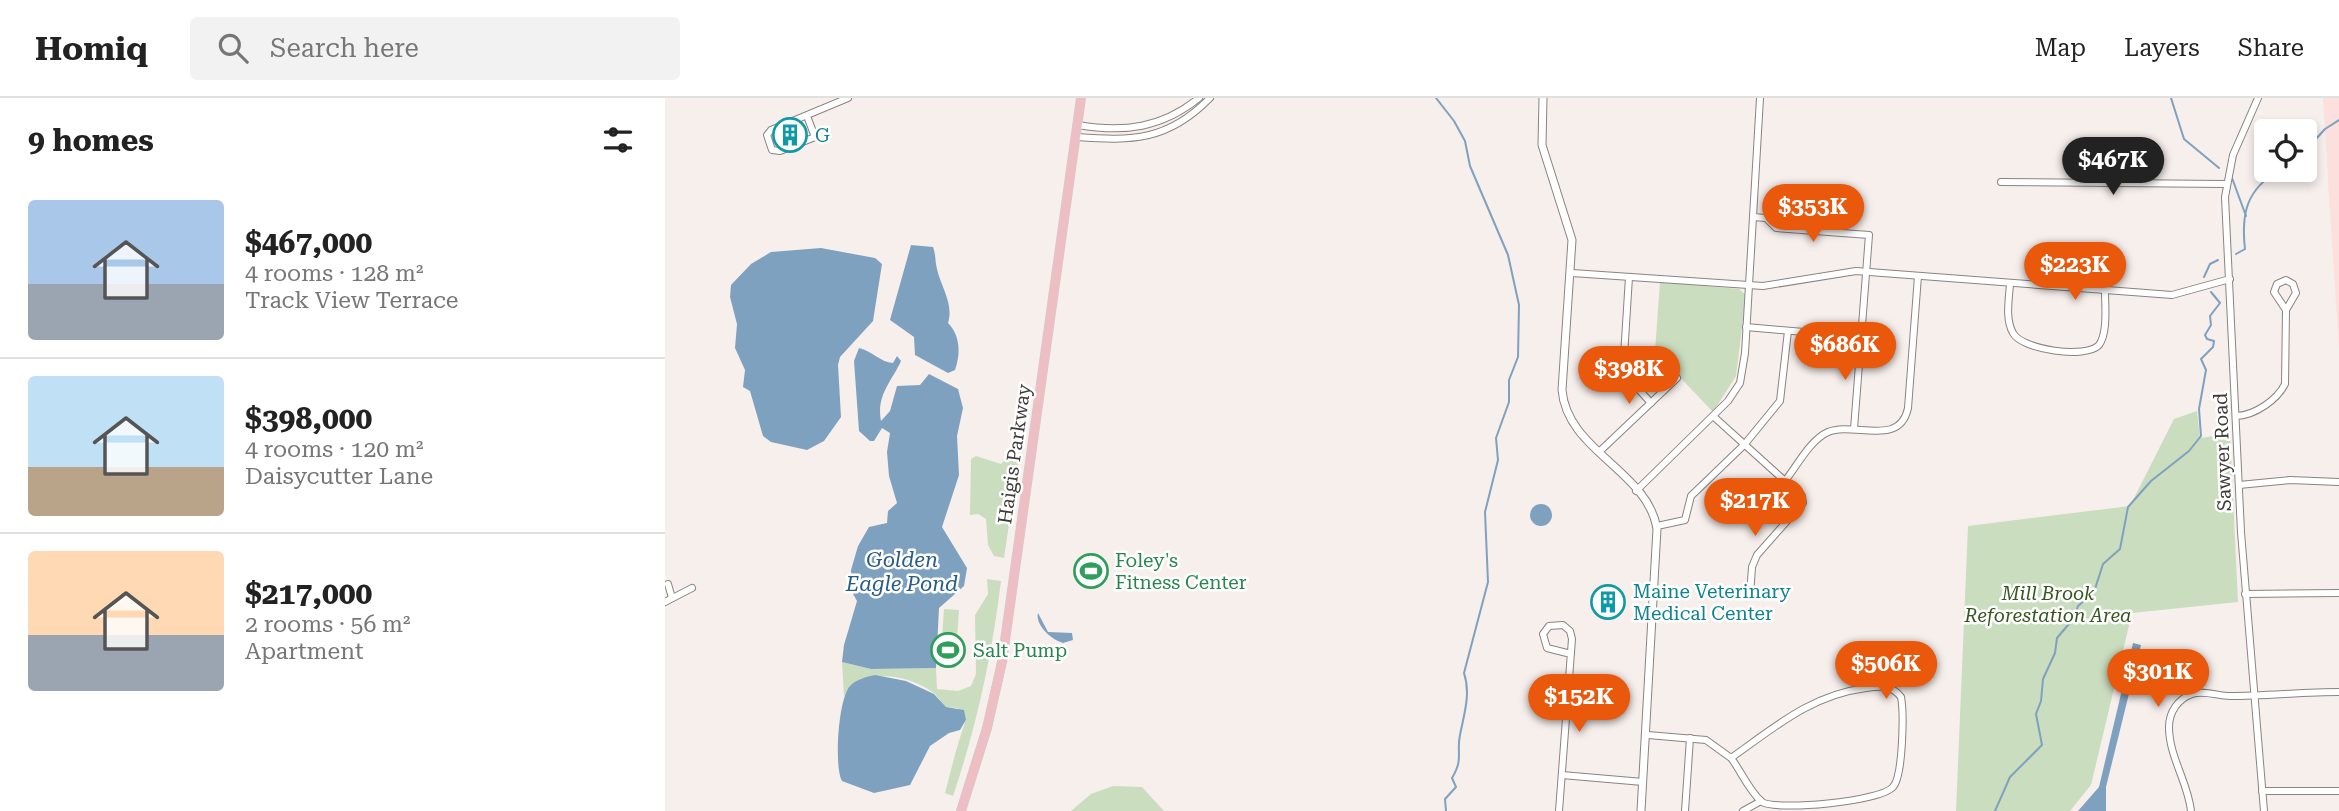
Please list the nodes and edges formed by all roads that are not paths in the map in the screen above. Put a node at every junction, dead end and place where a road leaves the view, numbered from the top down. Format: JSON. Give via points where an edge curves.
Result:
{"nodes":[{"id":1,"x":848,"y":98,"type":"edge"},
{"id":2,"x":1081,"y":98,"type":"edge"},
{"id":3,"x":1199,"y":98,"type":"edge"},
{"id":4,"x":1210,"y":98,"type":"edge"},
{"id":5,"x":1543,"y":98,"type":"edge"},
{"id":6,"x":1760,"y":98,"type":"edge"},
{"id":7,"x":2258,"y":98,"type":"edge"},
{"id":8,"x":807,"y":116,"type":"junction"},
{"id":9,"x":1078,"y":125,"type":"junction"},
{"id":10,"x":1077,"y":136,"type":"junction"},
{"id":11,"x":2001,"y":182,"type":"dead end"},
{"id":12,"x":2226,"y":184,"type":"junction"},
{"id":13,"x":1753,"y":217,"type":"junction"},
{"id":14,"x":1867,"y":272,"type":"junction"},
{"id":15,"x":1572,"y":273,"type":"junction"},
{"id":16,"x":1918,"y":275,"type":"junction"},
{"id":17,"x":1629,"y":276,"type":"junction"},
{"id":18,"x":2230,"y":279,"type":"junction"},
{"id":19,"x":2010,"y":284,"type":"junction"},
{"id":20,"x":1749,"y":286,"type":"junction"},
{"id":21,"x":2105,"y":291,"type":"junction"},
{"id":22,"x":2285,"y":310,"type":"junction"},
{"id":23,"x":1746,"y":327,"type":"junction"},
{"id":24,"x":1788,"y":331,"type":"junction"},
{"id":25,"x":1862,"y":337,"type":"junction"},
{"id":26,"x":1677,"y":378,"type":"dead end"},
{"id":27,"x":1651,"y":403,"type":"junction"},
{"id":28,"x":1713,"y":416,"type":"junction"},
{"id":29,"x":2237,"y":416,"type":"junction"},
{"id":30,"x":1854,"y":429,"type":"junction"},
{"id":31,"x":1744,"y":445,"type":"junction"},
{"id":32,"x":1599,"y":452,"type":"junction"},
{"id":33,"x":1786,"y":481,"type":"junction"},
{"id":34,"x":2339,"y":482,"type":"edge"},
{"id":35,"x":2239,"y":485,"type":"junction"},
{"id":36,"x":1636,"y":491,"type":"junction"},
{"id":37,"x":1657,"y":526,"type":"junction"},
{"id":38,"x":668,"y":584,"type":"dead end"},
{"id":39,"x":692,"y":588,"type":"dead end"},
{"id":40,"x":2339,"y":593,"type":"edge"},
{"id":41,"x":2245,"y":594,"type":"junction"},
{"id":42,"x":1750,"y":596,"type":"dead end"},
{"id":43,"x":669,"y":600,"type":"edge"},
{"id":44,"x":1571,"y":654,"type":"junction"},
{"id":45,"x":2339,"y":692,"type":"edge"},
{"id":46,"x":2254,"y":694,"type":"junction"},
{"id":47,"x":1647,"y":735,"type":"junction"},
{"id":48,"x":1690,"y":738,"type":"junction"},
{"id":49,"x":1731,"y":758,"type":"junction"},
{"id":50,"x":1562,"y":775,"type":"junction"},
{"id":51,"x":1643,"y":782,"type":"junction"},
{"id":52,"x":2339,"y":790,"type":"edge"},
{"id":53,"x":2262,"y":791,"type":"junction"},
{"id":54,"x":1761,"y":801,"type":"junction"},
{"id":55,"x":961,"y":811,"type":"edge"},
{"id":56,"x":1559,"y":811,"type":"edge"},
{"id":57,"x":1641,"y":811,"type":"edge"},
{"id":58,"x":1685,"y":811,"type":"edge"},
{"id":59,"x":1743,"y":811,"type":"edge"},
{"id":60,"x":2190,"y":811,"type":"edge"},
{"id":61,"x":2263,"y":811,"type":"edge"}],
"edges":[{"from":1,"to":8,"type":"street"},
{"from":2,"to":9,"type":"main road","name":"Haigis Parkway"},
{"from":3,"to":9,"type":"street","via":[[1184,110],[1144,127],[1105,130]]},
{"from":4,"to":10,"type":"street","via":[[1183,122],[1145,137]]},
{"from":5,"to":15,"type":"street","via":[[1542,145],[1570,228]]},
{"from":6,"to":13,"type":"street"},
{"from":7,"to":12,"type":"street","name":"Sawyer Road","via":[[2233,155]]},
{"from":8,"to":8,"type":"street","via":[[769,132],[772,150],[815,137]]},
{"from":9,"to":10,"type":"main road","name":"Haigis Parkway"},
{"from":10,"to":55,"type":"main road","name":"Haigis Parkway","via":[[1002,662]]},
{"from":11,"to":12,"type":"street"},
{"from":12,"to":18,"type":"street","name":"Sawyer Road"},
{"from":13,"to":14,"type":"street","via":[[1766,218],[1776,228],[1869,235]]},
{"from":13,"to":20,"type":"street"},
{"from":14,"to":16,"type":"street"},
{"from":14,"to":20,"type":"street","via":[[1835,272]]},
{"from":14,"to":25,"type":"street"},
{"from":15,"to":17,"type":"street"},
{"from":15,"to":32,"type":"street","via":[[1563,401],[1571,422]]},
{"from":16,"to":19,"type":"street"},
{"from":16,"to":30,"type":"street","via":[[1907,414],[1889,430]]},
{"from":17,"to":20,"type":"street"},
{"from":17,"to":27,"type":"street","via":[[1623,372]]},
{"from":18,"to":21,"type":"street","via":[[2218,279],[2178,295]]},
{"from":18,"to":29,"type":"street","name":"Sawyer Road"},
{"from":19,"to":21,"type":"street"},
{"from":19,"to":21,"type":"street","via":[[2009,321],[2017,338],[2032,347],[2082,351],[2094,349],[2102,339]]},
{"from":20,"to":23,"type":"street"},
{"from":22,"to":22,"type":"street","via":[[2274,292],[2277,284],[2286,280],[2296,293]]},
{"from":22,"to":29,"type":"street","via":[[2285,384],[2267,404]]},
{"from":23,"to":24,"type":"street"},
{"from":23,"to":28,"type":"street","via":[[1739,383],[1734,396]]},
{"from":24,"to":25,"type":"street"},
{"from":24,"to":31,"type":"street","via":[[1780,401]]},
{"from":25,"to":30,"type":"street"},
{"from":26,"to":27,"type":"street"},
{"from":27,"to":32,"type":"street"},
{"from":28,"to":31,"type":"street"},
{"from":28,"to":36,"type":"street"},
{"from":29,"to":35,"type":"street","name":"Sawyer Road"},
{"from":30,"to":33,"type":"street","via":[[1820,436]]},
{"from":31,"to":33,"type":"street"},
{"from":31,"to":37,"type":"street","via":[[1691,496],[1685,520]]},
{"from":32,"to":36,"type":"street"},
{"from":33,"to":42,"type":"street","via":[[1803,503],[1753,562]]},
{"from":34,"to":35,"type":"street"},
{"from":35,"to":41,"type":"street","name":"Sawyer Road"},
{"from":36,"to":37,"type":"street","via":[[1653,511]]},
{"from":37,"to":47,"type":"street"},
{"from":38,"to":43,"type":"street"},
{"from":39,"to":43,"type":"street"},
{"from":40,"to":41,"type":"street"},
{"from":41,"to":46,"type":"street","name":"Sawyer Road"},
{"from":44,"to":44,"type":"street","via":[[1570,631],[1559,624],[1549,626],[1543,634],[1547,648]]},
{"from":44,"to":50,"type":"street"},
{"from":45,"to":46,"type":"street"},
{"from":46,"to":53,"type":"street","name":"Sawyer Road"},
{"from":46,"to":60,"type":"street","via":[[2196,693],[2174,709],[2169,737],[2188,790]]},
{"from":47,"to":48,"type":"street"},
{"from":47,"to":51,"type":"street"},
{"from":48,"to":49,"type":"street","via":[[1715,743]]},
{"from":48,"to":58,"type":"street"},
{"from":49,"to":54,"type":"street"},
{"from":49,"to":54,"type":"street","via":[[1820,699],[1877,687],[1900,694],[1898,775],[1888,791],[1857,801],[1811,806],[1778,807]]},
{"from":50,"to":51,"type":"street"},
{"from":50,"to":56,"type":"street"},
{"from":51,"to":57,"type":"street"},
{"from":52,"to":53,"type":"street"},
{"from":53,"to":61,"type":"street","name":"Sawyer Road"},
{"from":54,"to":59,"type":"street"}]}
